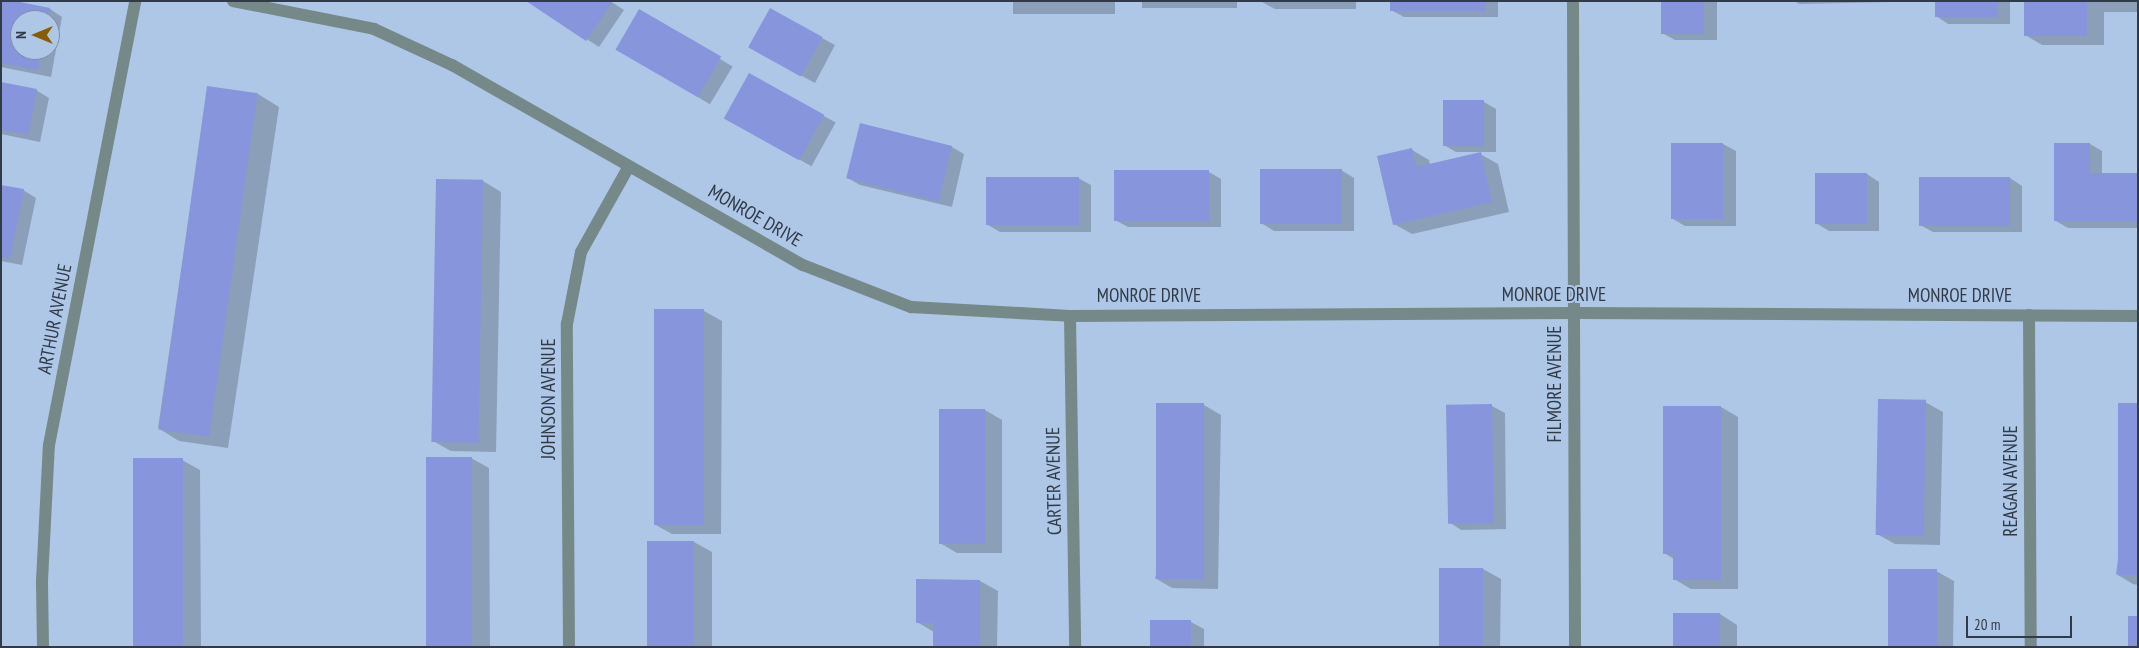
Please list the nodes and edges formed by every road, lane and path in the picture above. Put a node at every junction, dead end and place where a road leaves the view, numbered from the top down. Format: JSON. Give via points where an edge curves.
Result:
{"nodes":[{"id":1,"x":135,"y":1,"type":"edge"},
{"id":2,"x":233,"y":1,"type":"edge"},
{"id":3,"x":1574,"y":1,"type":"edge"},
{"id":4,"x":629,"y":166,"type":"junction"},
{"id":5,"x":1574,"y":313,"type":"junction"},
{"id":6,"x":2029,"y":315,"type":"junction"},
{"id":7,"x":1070,"y":316,"type":"junction"},
{"id":8,"x":2138,"y":316,"type":"edge"},
{"id":9,"x":43,"y":647,"type":"edge"},
{"id":10,"x":569,"y":647,"type":"edge"},
{"id":11,"x":1075,"y":647,"type":"edge"},
{"id":12,"x":1575,"y":647,"type":"edge"},
{"id":13,"x":2032,"y":647,"type":"edge"}],
"edges":[{"from":1,"to":9,"type":"street","name":"ARTHUR AVENUE","via":[[49,445],[42,581]]},
{"from":2,"to":4,"type":"street","name":"MONROE DRIVE","via":[[374,29],[452,65]]},
{"from":3,"to":5,"type":"street","name":"FILMORE AVENUE"},
{"from":4,"to":7,"type":"street","name":"MONROE DRIVE","via":[[803,265],[911,307]]},
{"from":4,"to":10,"type":"street","name":"JOHNSON AVENUE","via":[[581,252],[567,324]]},
{"from":5,"to":6,"type":"street","name":"MONROE DRIVE"},
{"from":5,"to":7,"type":"street","name":"MONROE DRIVE"},
{"from":5,"to":12,"type":"street","name":"FILMORE AVENUE"},
{"from":6,"to":8,"type":"street","name":"MONROE DRIVE"},
{"from":6,"to":13,"type":"street","name":"REAGAN AVENUE"},
{"from":7,"to":11,"type":"street","name":"CARTER AVENUE"}]}
